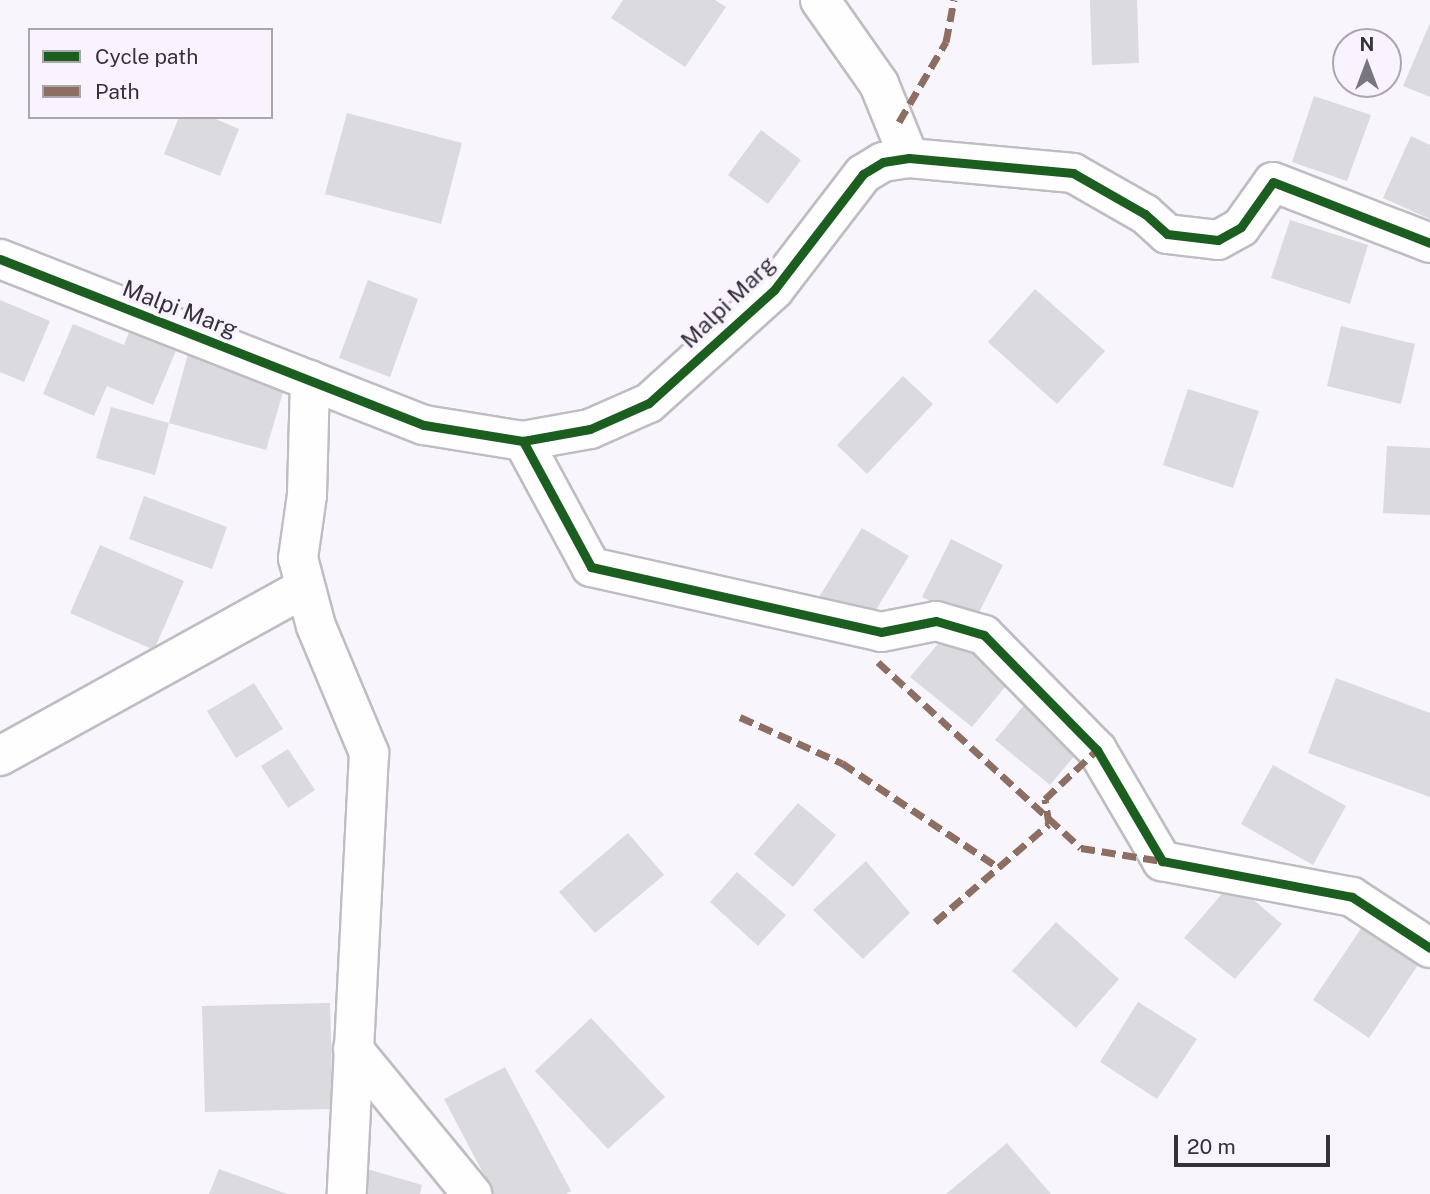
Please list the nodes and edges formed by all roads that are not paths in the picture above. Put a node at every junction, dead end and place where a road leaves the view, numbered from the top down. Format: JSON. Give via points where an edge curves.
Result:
{"nodes":[{"id":1,"x":820,"y":0,"type":"edge"},
{"id":2,"x":909,"y":158,"type":"junction"},
{"id":3,"x":1430,"y":243,"type":"edge"},
{"id":4,"x":0,"y":259,"type":"edge"},
{"id":5,"x":310,"y":380,"type":"junction"},
{"id":6,"x":523,"y":441,"type":"junction"},
{"id":7,"x":304,"y":588,"type":"junction"},
{"id":8,"x":0,"y":756,"type":"edge"},
{"id":9,"x":1430,"y":948,"type":"edge"},
{"id":10,"x":353,"y":1049,"type":"junction"},
{"id":11,"x":347,"y":1194,"type":"edge"},
{"id":12,"x":472,"y":1194,"type":"edge"}],
"edges":[{"from":1,"to":2,"type":"street","via":[[879,84]]},
{"from":2,"to":3,"type":"street","name":"Malpi Marg","via":[[1073,173],[1145,214],[1167,234],[1218,240],[1241,227],[1272,182]]},
{"from":2,"to":6,"type":"street","name":"Malpi Marg","via":[[863,174],[774,290],[649,403],[590,429]]},
{"from":4,"to":5,"type":"street","name":"Malpi Marg"},
{"from":5,"to":6,"type":"street","name":"Malpi Marg","via":[[424,425]]},
{"from":5,"to":7,"type":"street","via":[[307,495],[298,558]]},
{"from":6,"to":9,"type":"street","via":[[592,567],[881,632],[936,621],[985,635],[1097,750],[1162,862],[1352,897]]},
{"from":7,"to":8,"type":"street"},
{"from":7,"to":10,"type":"street","via":[[369,753]]},
{"from":10,"to":11,"type":"street"},
{"from":10,"to":12,"type":"street"}]}
